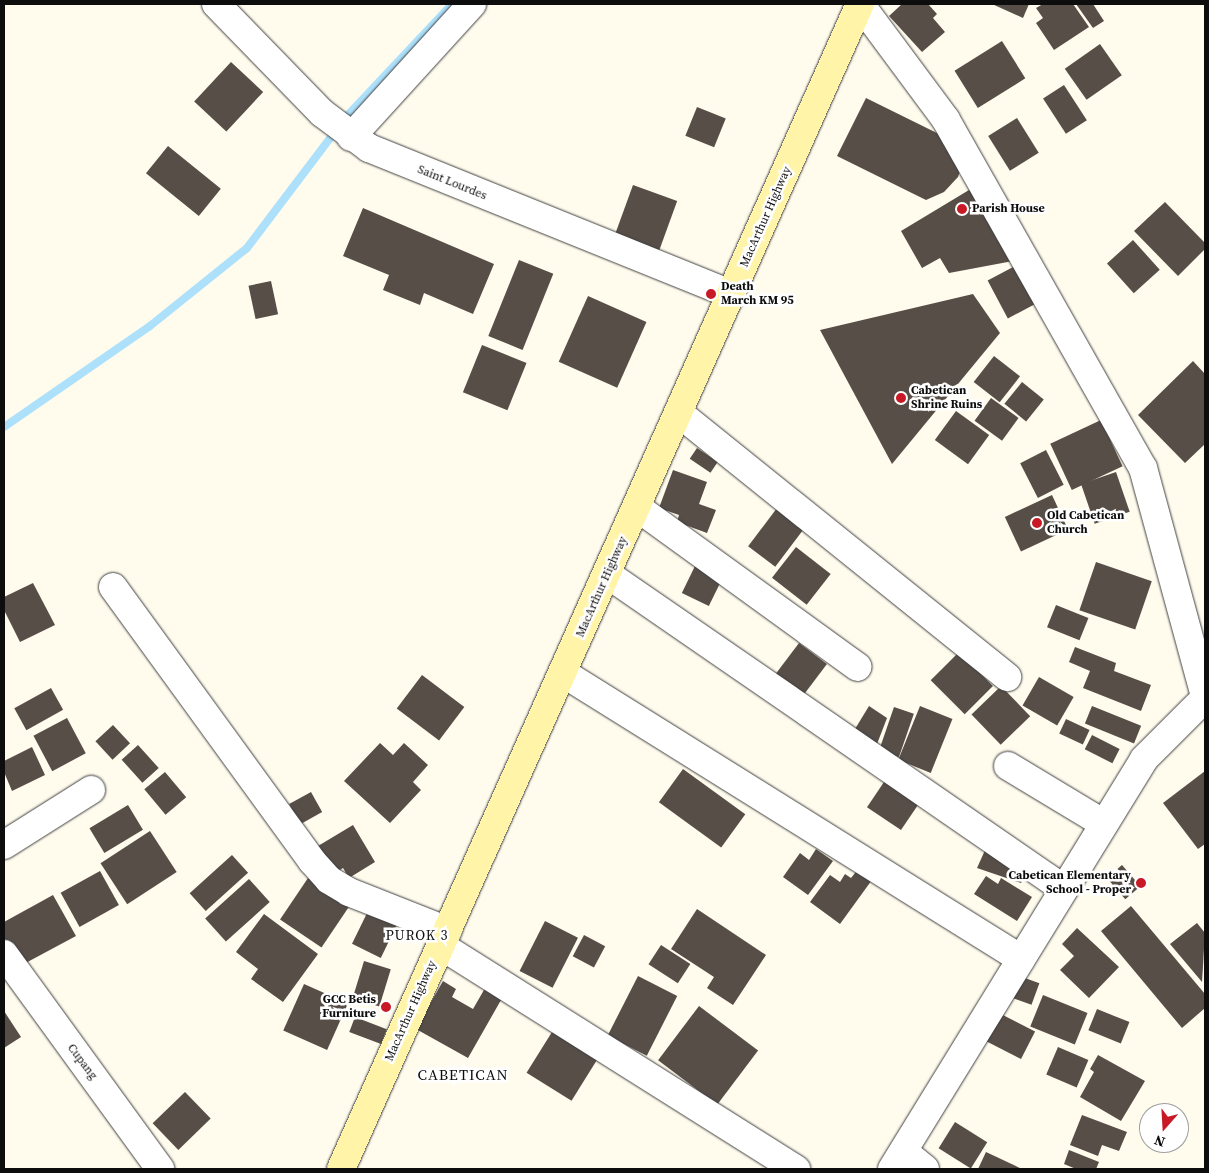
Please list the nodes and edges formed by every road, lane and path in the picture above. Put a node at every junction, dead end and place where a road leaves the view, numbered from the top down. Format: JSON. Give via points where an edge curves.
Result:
{"nodes":[{"id":1,"x":216,"y":4,"type":"edge"},
{"id":2,"x":472,"y":4,"type":"edge"},
{"id":3,"x":860,"y":4,"type":"edge"},
{"id":4,"x":342,"y":129,"type":"junction"},
{"id":5,"x":732,"y":294,"type":"junction"},
{"id":6,"x":680,"y":414,"type":"junction"},
{"id":7,"x":638,"y":508,"type":"junction"},
{"id":8,"x":607,"y":574,"type":"junction"},
{"id":9,"x":113,"y":587,"type":"dead end"},
{"id":10,"x":858,"y":667,"type":"dead end"},
{"id":11,"x":563,"y":673,"type":"junction"},
{"id":12,"x":1007,"y":677,"type":"dead end"},
{"id":13,"x":1205,"y":697,"type":"edge"},
{"id":14,"x":1008,"y":766,"type":"dead end"},
{"id":15,"x":91,"y":790,"type":"dead end"},
{"id":16,"x":1104,"y":824,"type":"junction"},
{"id":17,"x":4,"y":845,"type":"edge"},
{"id":18,"x":1064,"y":889,"type":"junction"},
{"id":19,"x":444,"y":938,"type":"junction"},
{"id":20,"x":4,"y":954,"type":"edge"},
{"id":21,"x":1021,"y":959,"type":"junction"},
{"id":22,"x":898,"y":1161,"type":"edge"},
{"id":23,"x":160,"y":1169,"type":"edge"},
{"id":24,"x":341,"y":1169,"type":"edge"},
{"id":25,"x":796,"y":1169,"type":"edge"},
{"id":26,"x":925,"y":1169,"type":"edge"}],
"edges":[{"from":1,"to":4,"type":"street","name":"Saint Lourdes"},
{"from":2,"to":4,"type":"street"},
{"from":3,"to":5,"type":"main road","name":"MacArthur Highway"},
{"from":3,"to":13,"type":"street","via":[[946,120],[1143,468]]},
{"from":4,"to":5,"type":"street","name":"Saint Lourdes","via":[[418,170]]},
{"from":5,"to":6,"type":"main road","name":"MacArthur Highway"},
{"from":6,"to":7,"type":"main road","name":"MacArthur Highway"},
{"from":6,"to":12,"type":"street"},
{"from":7,"to":8,"type":"main road","name":"MacArthur Highway"},
{"from":7,"to":10,"type":"street"},
{"from":8,"to":11,"type":"main road","name":"MacArthur Highway"},
{"from":8,"to":18,"type":"street"},
{"from":9,"to":19,"type":"street","via":[[312,861],[330,880],[349,892]]},
{"from":11,"to":19,"type":"main road","name":"MacArthur Highway"},
{"from":11,"to":21,"type":"street"},
{"from":13,"to":16,"type":"street","via":[[1148,754]]},
{"from":14,"to":16,"type":"street"},
{"from":15,"to":17,"type":"street"},
{"from":16,"to":18,"type":"street"},
{"from":18,"to":21,"type":"street"},
{"from":19,"to":24,"type":"main road","name":"MacArthur Highway"},
{"from":19,"to":25,"type":"street"},
{"from":20,"to":23,"type":"street","name":"Cupang"},
{"from":21,"to":22,"type":"street"},
{"from":22,"to":26,"type":"street"}]}
